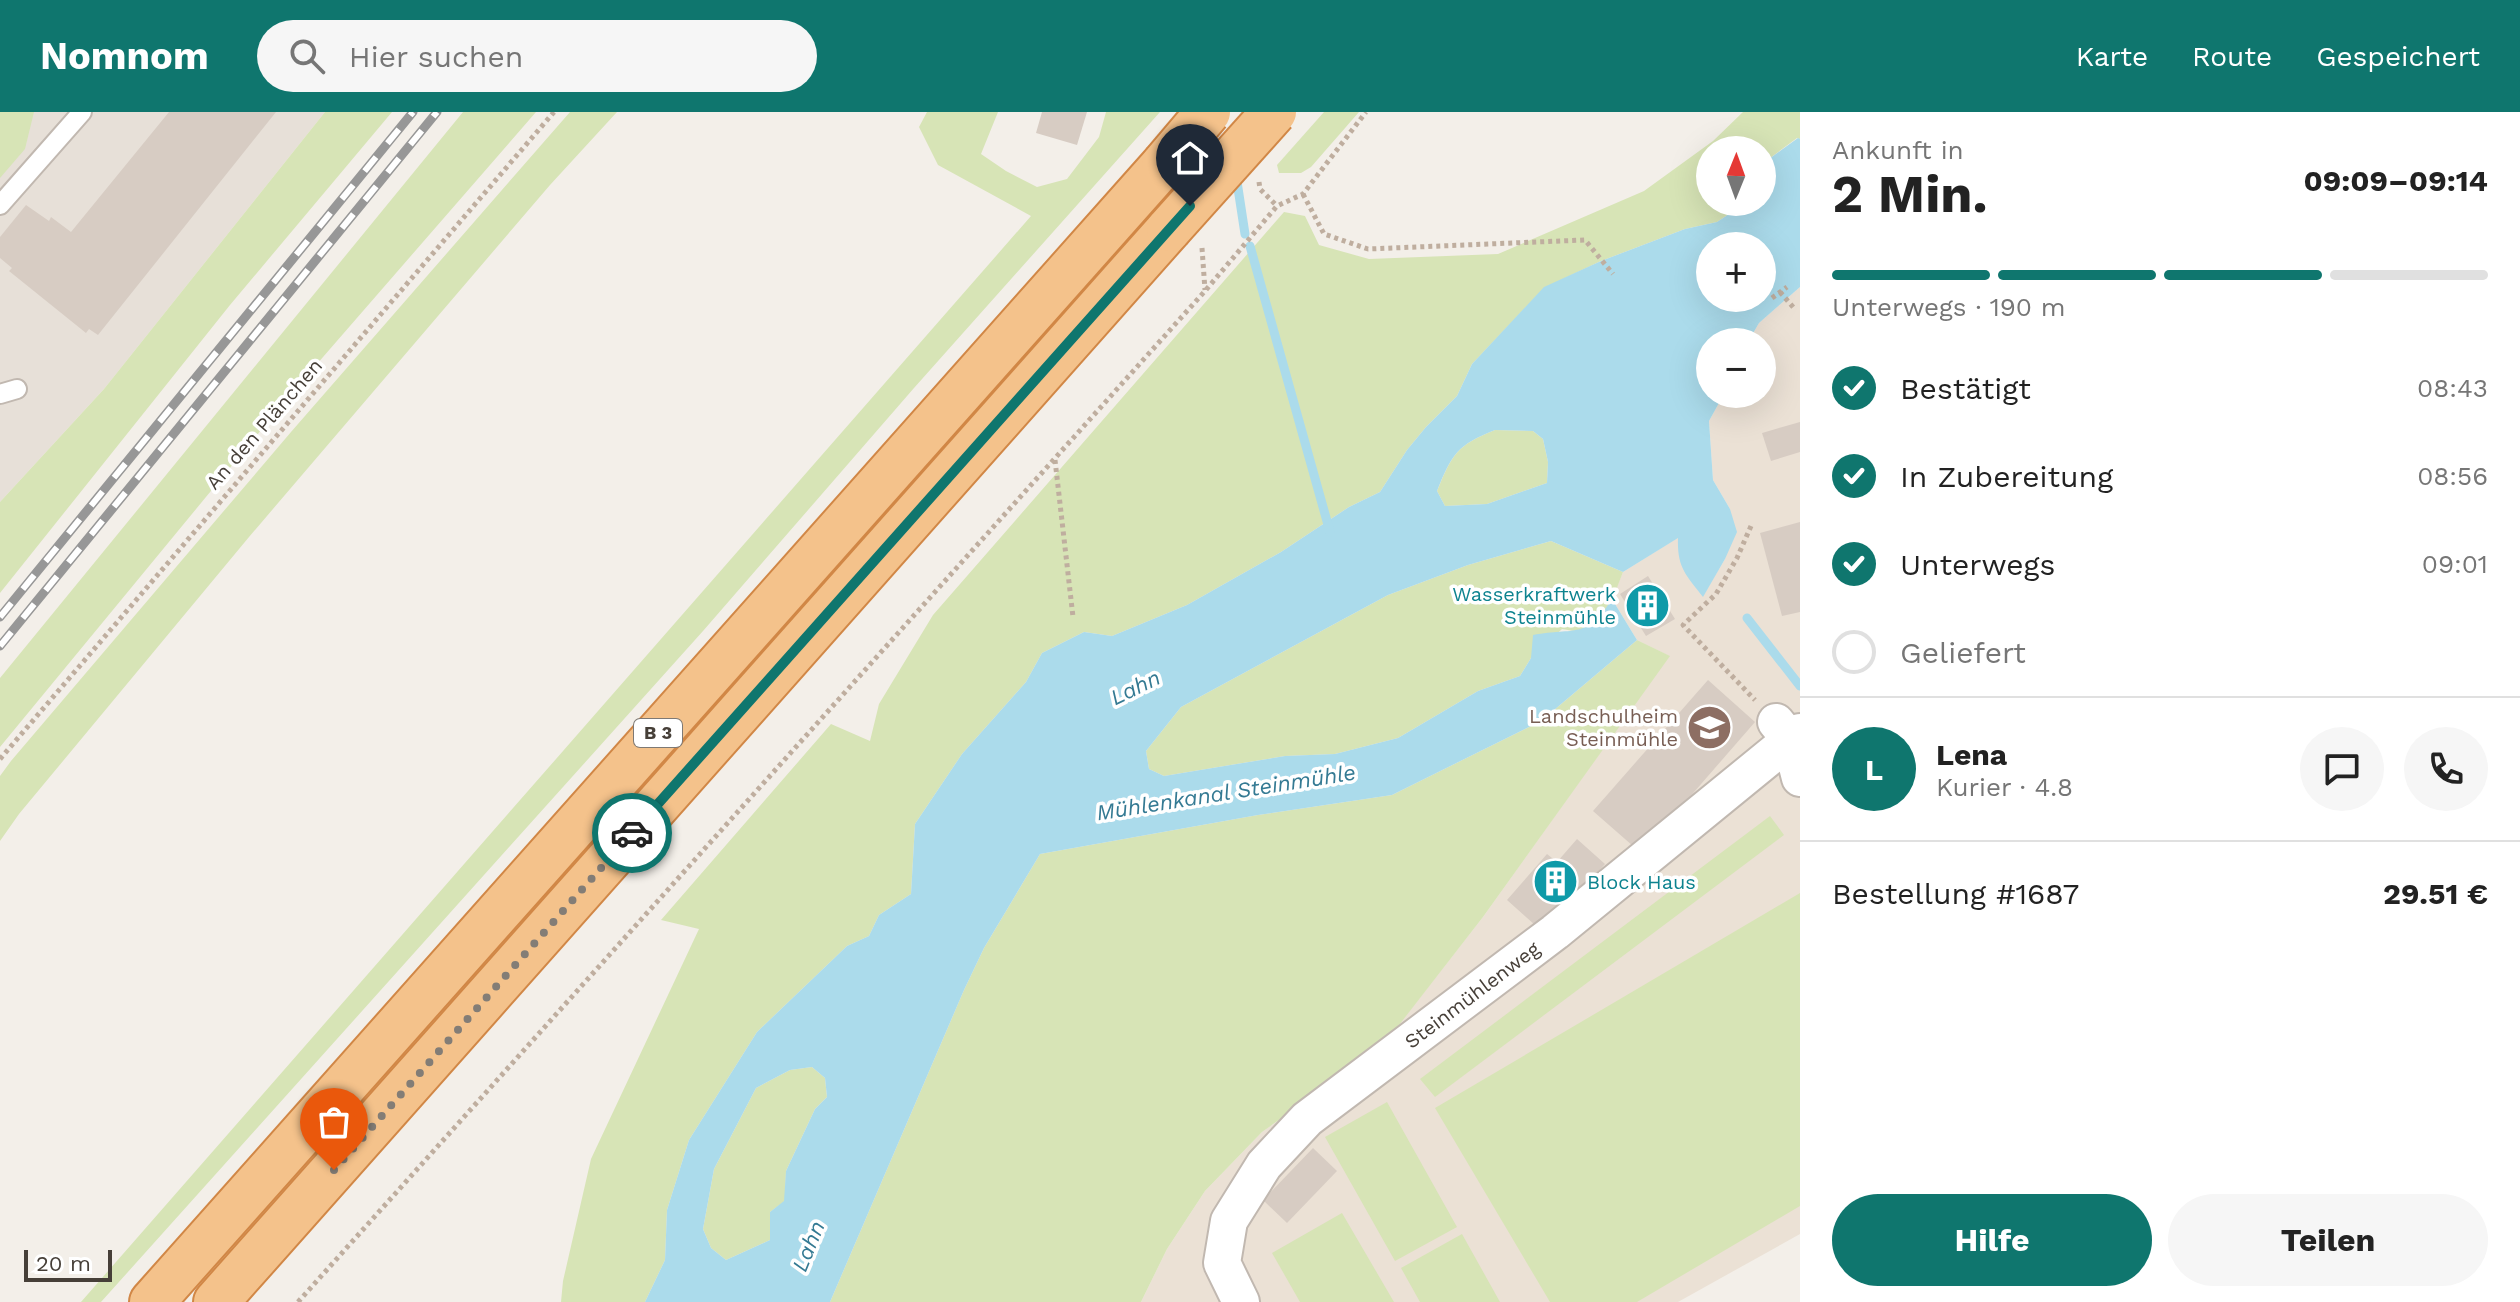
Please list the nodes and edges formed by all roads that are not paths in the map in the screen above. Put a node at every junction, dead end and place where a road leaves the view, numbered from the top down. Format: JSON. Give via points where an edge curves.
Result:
{"nodes":[{"id":1,"x":82,"y":112,"type":"edge"},
{"id":2,"x":1208,"y":112,"type":"edge"},
{"id":3,"x":1274,"y":112,"type":"edge"},
{"id":4,"x":0,"y":205,"type":"edge"},
{"id":5,"x":1788,"y":731,"type":"edge"},
{"id":6,"x":1800,"y":778,"type":"edge"},
{"id":7,"x":1236,"y":1300,"type":"edge"},
{"id":8,"x":152,"y":1302,"type":"edge"},
{"id":9,"x":216,"y":1302,"type":"edge"}],
"edges":[{"from":1,"to":4,"type":"lane"},
{"from":2,"to":8,"type":"highway","number":"B 3","bridge":true},
{"from":3,"to":9,"type":"highway","number":"B 3","bridge":true},
{"from":5,"to":6,"type":"street"},
{"from":5,"to":7,"type":"street","name":"Steinmühlenweg","via":[[1555,932],[1307,1119],[1264,1165],[1229,1221],[1222,1263]]}]}
